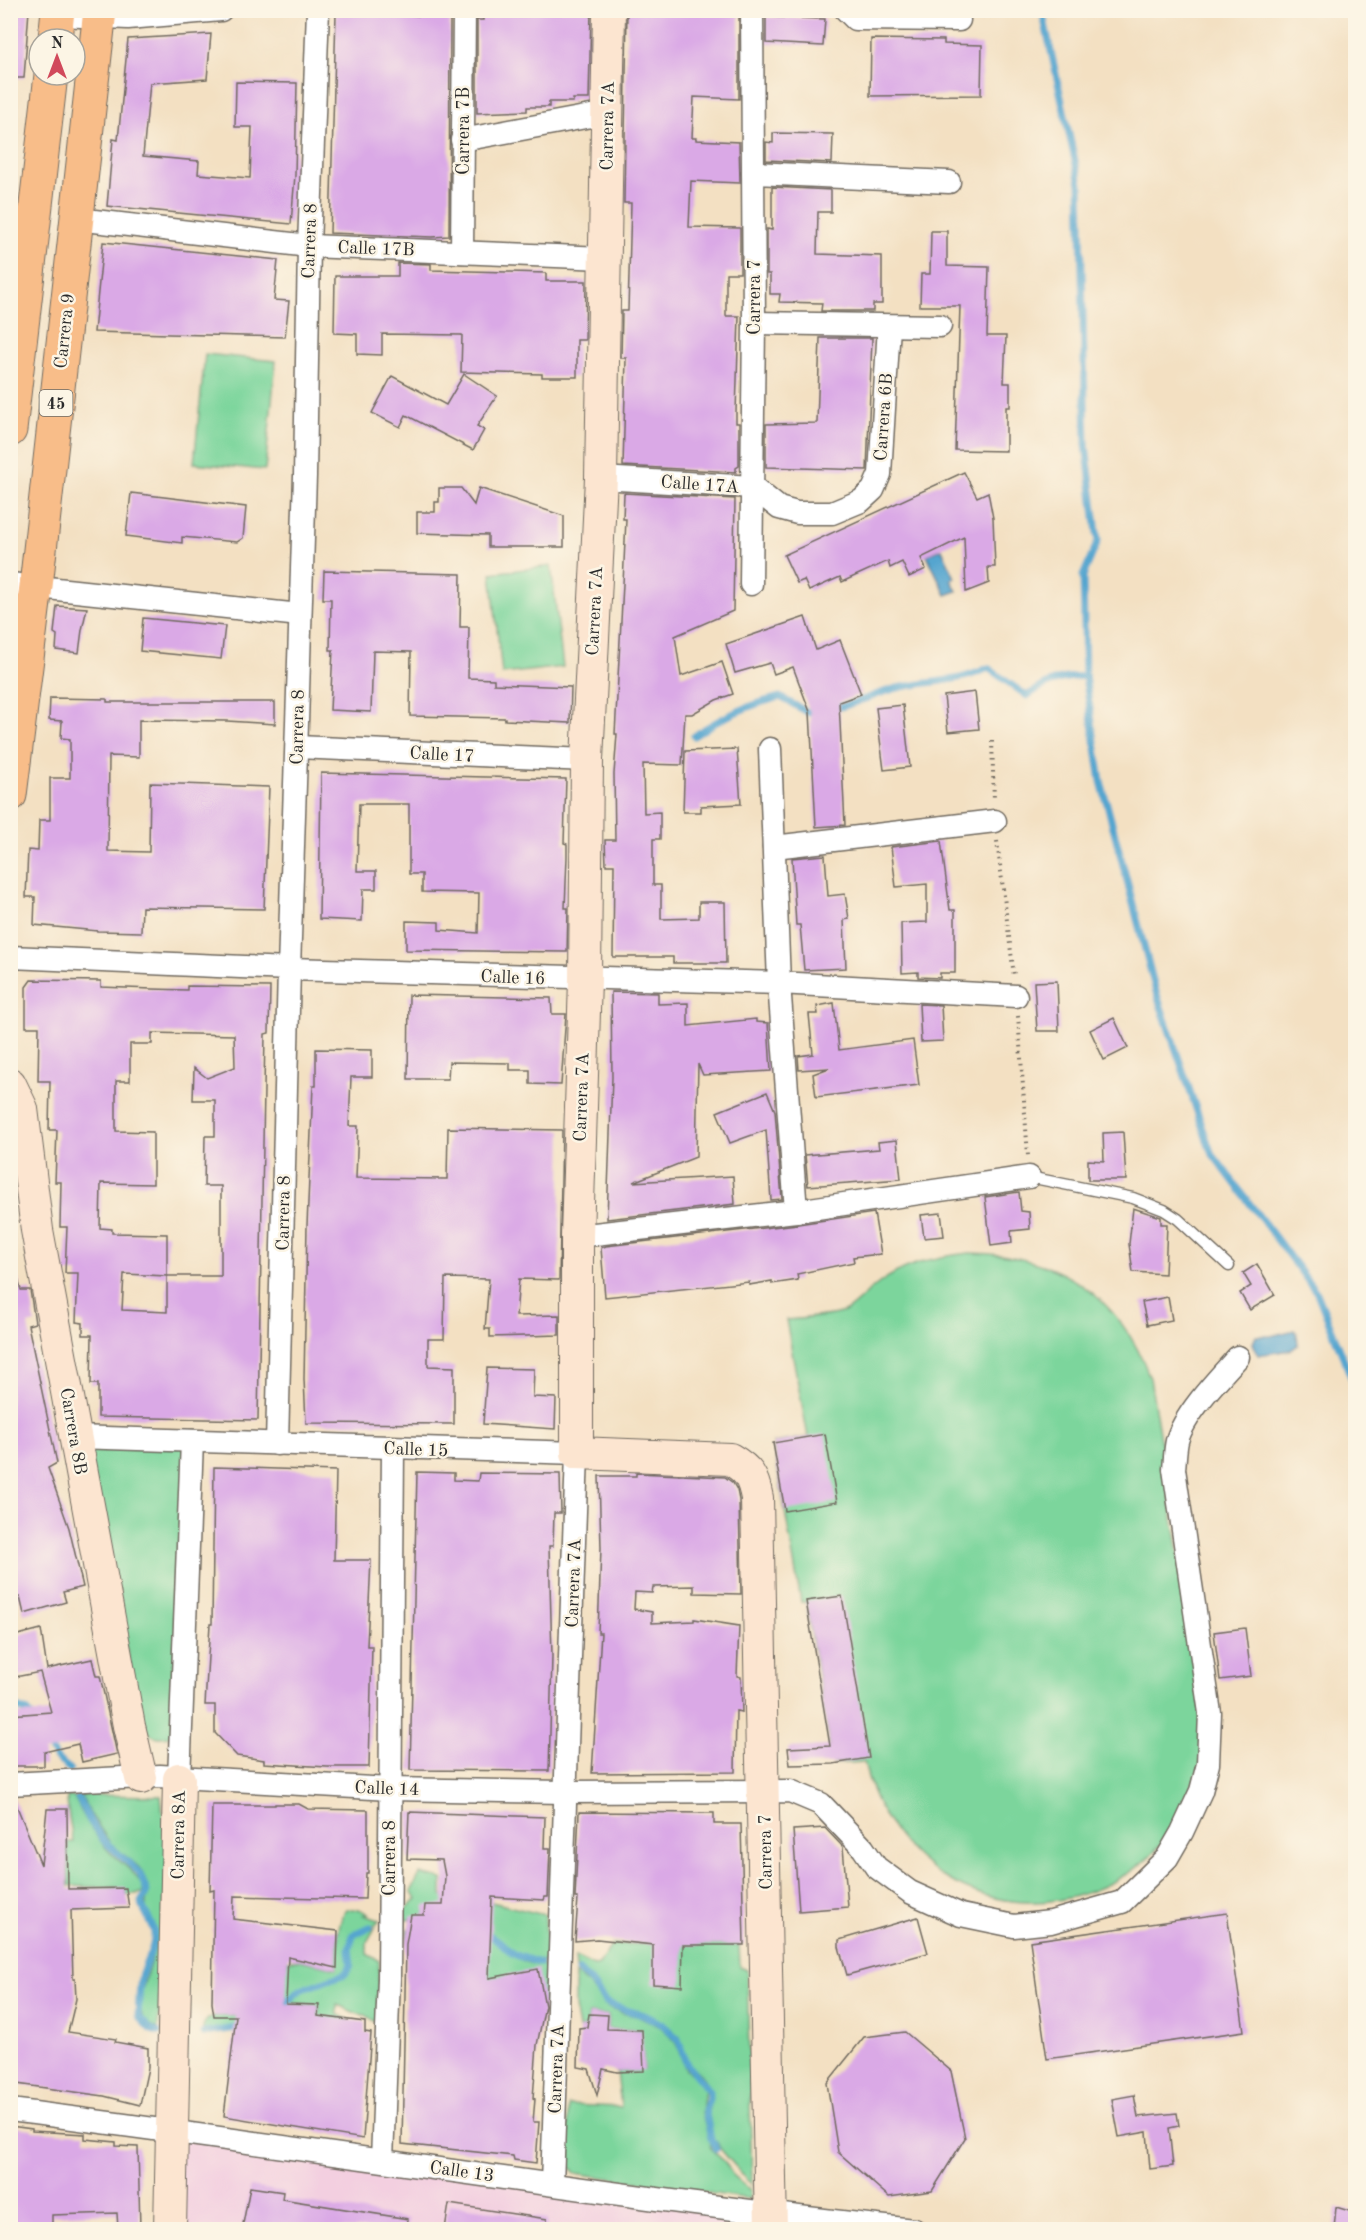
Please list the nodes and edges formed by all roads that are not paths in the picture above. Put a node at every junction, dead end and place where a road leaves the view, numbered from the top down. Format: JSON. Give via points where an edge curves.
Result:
{"nodes":[{"id":1,"x":221,"y":10,"type":"edge"},
{"id":2,"x":318,"y":10,"type":"edge"},
{"id":3,"x":464,"y":10,"type":"edge"},
{"id":4,"x":609,"y":10,"type":"edge"},
{"id":5,"x":752,"y":10,"type":"edge"},
{"id":6,"x":846,"y":10,"type":"edge"},
{"id":7,"x":100,"y":14,"type":"edge"},
{"id":8,"x":959,"y":20,"type":"dead end"},
{"id":9,"x":57,"y":21,"type":"edge"},
{"id":10,"x":50,"y":87,"type":"edge"},
{"id":11,"x":607,"y":113,"type":"junction"},
{"id":12,"x":462,"y":140,"type":"junction"},
{"id":13,"x":753,"y":173,"type":"junction"},
{"id":14,"x":950,"y":182,"type":"dead end"},
{"id":15,"x":77,"y":219,"type":"junction"},
{"id":16,"x":309,"y":246,"type":"junction"},
{"id":17,"x":462,"y":252,"type":"junction"},
{"id":18,"x":604,"y":258,"type":"junction"},
{"id":19,"x":754,"y":323,"type":"junction"},
{"id":20,"x":889,"y":326,"type":"junction"},
{"id":21,"x":940,"y":326,"type":"dead end"},
{"id":22,"x":10,"y":430,"type":"edge"},
{"id":23,"x":601,"y":478,"type":"junction"},
{"id":24,"x":753,"y":488,"type":"junction"},
{"id":25,"x":861,"y":501,"type":"joint"},
{"id":26,"x":751,"y":584,"type":"dead end"},
{"id":27,"x":23,"y":585,"type":"edge"},
{"id":28,"x":300,"y":615,"type":"junction"},
{"id":29,"x":297,"y":747,"type":"junction"},
{"id":30,"x":770,"y":749,"type":"dead end"},
{"id":31,"x":587,"y":760,"type":"junction"},
{"id":32,"x":10,"y":795,"type":"edge"},
{"id":33,"x":995,"y":821,"type":"road end"},
{"id":34,"x":774,"y":847,"type":"junction"},
{"id":35,"x":10,"y":957,"type":"edge"},
{"id":36,"x":289,"y":969,"type":"junction"},
{"id":37,"x":585,"y":979,"type":"junction"},
{"id":38,"x":779,"y":983,"type":"junction"},
{"id":39,"x":1016,"y":996,"type":"road end"},
{"id":40,"x":10,"y":1084,"type":"edge"},
{"id":41,"x":1029,"y":1178,"type":"joint"},
{"id":42,"x":796,"y":1211,"type":"junction"},
{"id":43,"x":577,"y":1236,"type":"junction"},
{"id":44,"x":1229,"y":1266,"type":"dead end"},
{"id":45,"x":1238,"y":1358,"type":"dead end"},
{"id":46,"x":75,"y":1437,"type":"junction"},
{"id":47,"x":192,"y":1441,"type":"junction"},
{"id":48,"x":277,"y":1444,"type":"junction"},
{"id":49,"x":393,"y":1448,"type":"junction"},
{"id":50,"x":577,"y":1453,"type":"junction"},
{"id":51,"x":751,"y":1476,"type":"joint"},
{"id":52,"x":141,"y":1778,"type":"junction"},
{"id":53,"x":179,"y":1779,"type":"junction"},
{"id":54,"x":10,"y":1784,"type":"edge"},
{"id":55,"x":390,"y":1789,"type":"junction"},
{"id":56,"x":764,"y":1790,"type":"junction"},
{"id":57,"x":566,"y":1792,"type":"junction"},
{"id":58,"x":10,"y":2110,"type":"edge"},
{"id":59,"x":170,"y":2130,"type":"junction"},
{"id":60,"x":382,"y":2160,"type":"junction"},
{"id":61,"x":552,"y":2184,"type":"junction"},
{"id":62,"x":771,"y":2222,"type":"edge"},
{"id":63,"x":170,"y":2229,"type":"edge"},
{"id":64,"x":914,"y":2229,"type":"edge"}],
"edges":[{"from":1,"to":7,"type":"street","via":[[128,18]]},
{"from":2,"to":16,"type":"street","name":"Carrera 8"},
{"from":3,"to":12,"type":"street","name":"Carrera 7B"},
{"from":4,"to":11,"type":"street","name":"Carrera 7A"},
{"from":5,"to":13,"type":"street","name":"Carrera 7"},
{"from":6,"to":8,"type":"street","via":[[855,18]]},
{"from":7,"to":9,"type":"street"},
{"from":7,"to":15,"type":"highway","name":"Carrera 9","number":"45"},
{"from":10,"to":22,"type":"highway","number":"45"},
{"from":11,"to":12,"type":"street"},
{"from":11,"to":18,"type":"street","name":"Carrera 7A"},
{"from":12,"to":17,"type":"street","name":"Carrera 7B"},
{"from":13,"to":14,"type":"street"},
{"from":13,"to":19,"type":"street","name":"Carrera 7"},
{"from":15,"to":16,"type":"street","name":"Calle 17B"},
{"from":15,"to":27,"type":"highway","name":"Carrera 9","number":"45"},
{"from":16,"to":17,"type":"street","name":"Calle 17B"},
{"from":16,"to":28,"type":"street","name":"Carrera 8"},
{"from":17,"to":18,"type":"street","name":"Calle 17B"},
{"from":18,"to":23,"type":"street","name":"Carrera 7A"},
{"from":19,"to":20,"type":"street"},
{"from":19,"to":24,"type":"street","name":"Carrera 7"},
{"from":20,"to":21,"type":"street"},
{"from":20,"to":25,"type":"street","name":"Carrera 6B","via":[[880,474],[873,490]]},
{"from":23,"to":24,"type":"street","name":"Calle 17A"},
{"from":23,"to":31,"type":"street","name":"Carrera 7A"},
{"from":24,"to":25,"type":"street","name":"Calle 17A","via":[[779,508],[797,513],[832,513]]},
{"from":24,"to":26,"type":"street","name":"Carrera 7"},
{"from":27,"to":28,"type":"street"},
{"from":27,"to":32,"type":"highway","name":"Carrera 9","number":"45"},
{"from":28,"to":29,"type":"street","name":"Carrera 8"},
{"from":29,"to":31,"type":"street","name":"Calle 17"},
{"from":29,"to":36,"type":"street","name":"Carrera 8"},
{"from":30,"to":34,"type":"street"},
{"from":31,"to":37,"type":"street","name":"Carrera 7A"},
{"from":33,"to":34,"type":"street"},
{"from":34,"to":38,"type":"street"},
{"from":35,"to":36,"type":"street","name":"Calle 16"},
{"from":36,"to":37,"type":"street","name":"Calle 16"},
{"from":36,"to":48,"type":"street","name":"Carrera 8"},
{"from":37,"to":38,"type":"street","name":"Calle 16"},
{"from":37,"to":43,"type":"street","name":"Carrera 7A"},
{"from":38,"to":39,"type":"street","name":"Calle 16"},
{"from":38,"to":42,"type":"street"},
{"from":40,"to":46,"type":"street","name":"Carrera 8B","via":[[22,1109],[37,1230]]},
{"from":41,"to":42,"type":"street"},
{"from":41,"to":44,"type":"lane","via":[[1132,1198],[1164,1210]]},
{"from":42,"to":43,"type":"street"},
{"from":43,"to":50,"type":"street","name":"Carrera 7A"},
{"from":45,"to":56,"type":"street","name":"Calle 14","via":[[1190,1416],[1178,1440],[1174,1469],[1210,1713],[1208,1764],[1202,1791],[1182,1832],[1167,1858],[1137,1889],[1122,1902],[1051,1922],[1014,1926],[961,1914],[910,1892],[876,1867],[821,1804],[790,1791]]},
{"from":46,"to":47,"type":"street","name":"Calle 15"},
{"from":46,"to":52,"type":"street","name":"Carrera 8B"},
{"from":47,"to":48,"type":"street","name":"Calle 15"},
{"from":47,"to":53,"type":"street","name":"Carrera 8A"},
{"from":48,"to":49,"type":"street","name":"Calle 15"},
{"from":49,"to":50,"type":"street","name":"Calle 15"},
{"from":49,"to":55,"type":"street","name":"Carrera 8"},
{"from":50,"to":51,"type":"street","name":"Calle 15","via":[[730,1459],[745,1467]]},
{"from":50,"to":57,"type":"street","name":"Carrera 7A"},
{"from":51,"to":56,"type":"street","name":"Carrera 7","via":[[758,1498]]},
{"from":52,"to":53,"type":"street","name":"Calle 14"},
{"from":52,"to":54,"type":"street","name":"Calle 14"},
{"from":53,"to":55,"type":"street","name":"Calle 14"},
{"from":53,"to":59,"type":"street","name":"Carrera 8A"},
{"from":55,"to":57,"type":"street","name":"Calle 14"},
{"from":55,"to":60,"type":"street","name":"Carrera 8","via":[[389,1978]]},
{"from":56,"to":57,"type":"street","name":"Calle 14"},
{"from":56,"to":62,"type":"street","name":"Carrera 7"},
{"from":57,"to":61,"type":"street","name":"Carrera 7A"},
{"from":58,"to":59,"type":"street","name":"Calle 13"},
{"from":59,"to":60,"type":"street","name":"Calle 13"},
{"from":59,"to":63,"type":"street","name":"Carrera 8A"},
{"from":60,"to":61,"type":"street","name":"Calle 13"},
{"from":61,"to":62,"type":"street","name":"Calle 13"},
{"from":62,"to":64,"type":"street","name":"Calle 13"}]}
